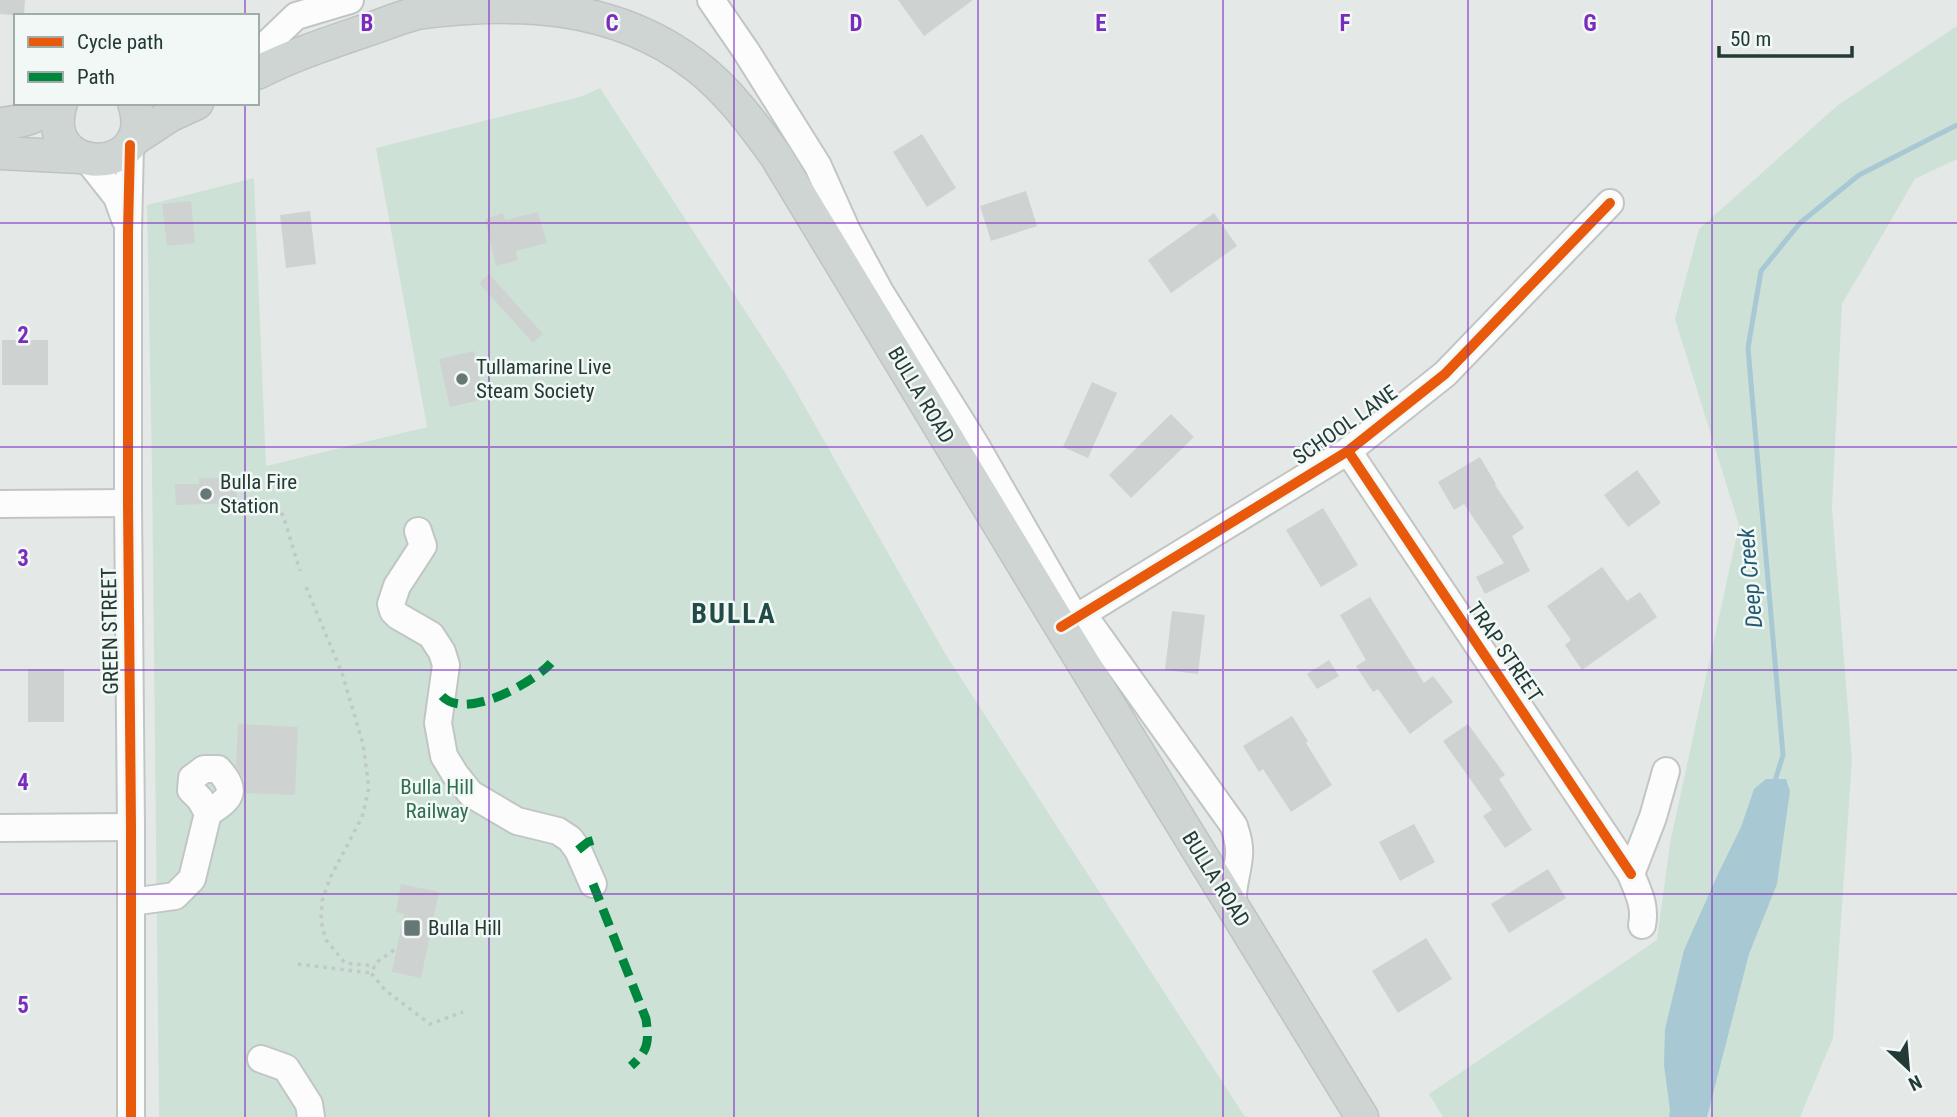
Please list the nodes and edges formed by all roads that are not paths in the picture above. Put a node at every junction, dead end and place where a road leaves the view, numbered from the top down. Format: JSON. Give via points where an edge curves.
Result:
{"nodes":[{"id":1,"x":351,"y":0,"type":"edge"},
{"id":2,"x":712,"y":0,"type":"edge"},
{"id":3,"x":296,"y":16,"type":"junction"},
{"id":4,"x":259,"y":26,"type":"edge"},
{"id":5,"x":263,"y":68,"type":"edge"},
{"id":6,"x":52,"y":105,"type":"edge"},
{"id":7,"x":60,"y":105,"type":"edge"},
{"id":8,"x":135,"y":105,"type":"edge"},
{"id":9,"x":193,"y":105,"type":"edge"},
{"id":10,"x":0,"y":124,"type":"edge"},
{"id":11,"x":132,"y":143,"type":"junction"},
{"id":12,"x":0,"y":153,"type":"edge"},
{"id":13,"x":83,"y":158,"type":"junction"},
{"id":14,"x":1610,"y":203,"type":"dead end"},
{"id":15,"x":128,"y":230,"type":"junction"},
{"id":16,"x":1348,"y":451,"type":"junction"},
{"id":17,"x":128,"y":503,"type":"junction"},
{"id":18,"x":0,"y":504,"type":"edge"},
{"id":19,"x":418,"y":531,"type":"dead end"},
{"id":20,"x":1072,"y":619,"type":"junction"},
{"id":21,"x":1666,"y":771,"type":"dead end"},
{"id":22,"x":208,"y":813,"type":"dead end"},
{"id":23,"x":1653,"y":817,"type":"junction"},
{"id":24,"x":131,"y":827,"type":"junction"},
{"id":25,"x":1234,"y":827,"type":"junction"},
{"id":26,"x":0,"y":828,"type":"edge"},
{"id":27,"x":1603,"y":832,"type":"junction"},
{"id":28,"x":1257,"y":864,"type":"dead end"},
{"id":29,"x":1631,"y":874,"type":"junction"},
{"id":30,"x":593,"y":884,"type":"dead end"},
{"id":31,"x":131,"y":902,"type":"junction"},
{"id":32,"x":1233,"y":906,"type":"junction"},
{"id":33,"x":1642,"y":925,"type":"dead end"},
{"id":34,"x":261,"y":1059,"type":"dead end"},
{"id":35,"x":131,"y":1117,"type":"edge"},
{"id":36,"x":311,"y":1117,"type":"edge"},
{"id":37,"x":1362,"y":1117,"type":"edge"}],
"edges":[{"from":1,"to":3,"type":"street","name":"BULLA ROAD"},
{"from":2,"to":20,"type":"street","name":"BULLA ROAD","via":[[818,166],[880,292],[975,444]]},
{"from":3,"to":4,"type":"street"},
{"from":3,"to":5,"type":"street","name":"BULLA ROAD","via":[[270,41]]},
{"from":5,"to":20,"type":"main road","name":"BULLA ROAD","via":[[417,13],[473,2],[527,1],[575,7],[660,40],[697,66],[739,106],[776,156]]},
{"from":6,"to":10,"type":"main road","via":[[33,117]]},
{"from":7,"to":13,"type":"main road","via":[[62,141]]},
{"from":8,"to":11,"type":"main road","via":[[138,129]]},
{"from":9,"to":11,"type":"main road","via":[[155,124]]},
{"from":11,"to":13,"type":"main road","via":[[108,160]]},
{"from":11,"to":15,"type":"street","name":"GREEN STREET"},
{"from":12,"to":13,"type":"main road"},
{"from":13,"to":15,"type":"street","name":"GREEN STREET","via":[[117,197]]},
{"from":14,"to":16,"type":"street","name":"SCHOOL LANE","via":[[1445,374]]},
{"from":15,"to":17,"type":"street","name":"GREEN STREET"},
{"from":16,"to":20,"type":"street","name":"SCHOOL LANE"},
{"from":16,"to":27,"type":"street","name":"TRAP STREET"},
{"from":17,"to":18,"type":"street"},
{"from":17,"to":24,"type":"street","name":"GREEN STREET"},
{"from":19,"to":30,"type":"street","via":[[423,547],[397,586],[391,604],[398,616],[430,635],[442,652],[446,665],[438,723],[444,756],[471,794],[517,821],[558,831],[570,839]]},
{"from":20,"to":25,"type":"street"},
{"from":20,"to":32,"type":"main road","name":"BULLA ROAD"},
{"from":21,"to":23,"type":"street"},
{"from":22,"to":31,"type":"street","via":[[192,879],[175,896]]},
{"from":23,"to":27,"type":"street","via":[[1631,833]]},
{"from":23,"to":29,"type":"street"},
{"from":24,"to":26,"type":"street"},
{"from":24,"to":31,"type":"street","name":"GREEN STREET"},
{"from":25,"to":28,"type":"street"},
{"from":25,"to":32,"type":"street","via":[[1239,855]]},
{"from":27,"to":29,"type":"street","name":"TRAP STREET"},
{"from":29,"to":33,"type":"street","name":"TRAP STREET","via":[[1643,904]]},
{"from":31,"to":35,"type":"street","name":"GREEN STREET"},
{"from":32,"to":37,"type":"main road","name":"BULLA ROAD"},
{"from":34,"to":36,"type":"street","via":[[286,1068],[309,1104]]}]}
